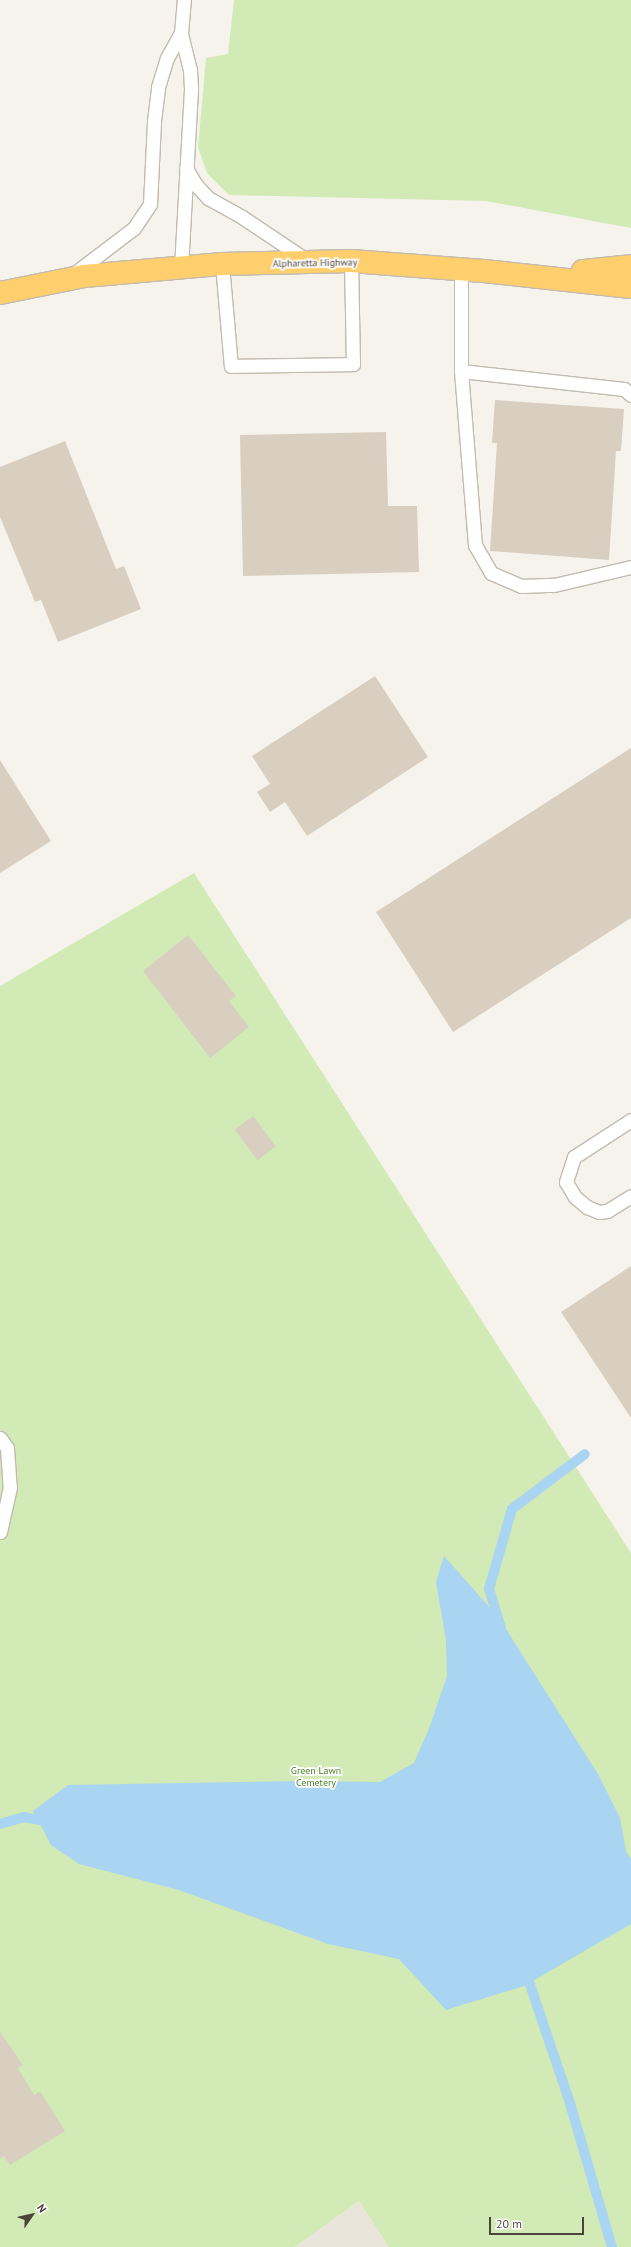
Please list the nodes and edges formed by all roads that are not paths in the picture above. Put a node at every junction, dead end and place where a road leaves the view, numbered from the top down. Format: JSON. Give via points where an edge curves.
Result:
{"nodes":[{"id":1,"x":184,"y":0,"type":"edge"},
{"id":2,"x":181,"y":33,"type":"junction"},
{"id":3,"x":186,"y":168,"type":"junction"},
{"id":4,"x":309,"y":262,"type":"junction"},
{"id":5,"x":351,"y":262,"type":"junction"},
{"id":6,"x":222,"y":264,"type":"junction"},
{"id":7,"x":631,"y":266,"type":"edge"},
{"id":8,"x":180,"y":268,"type":"junction"},
{"id":9,"x":461,"y":270,"type":"junction"},
{"id":10,"x":520,"y":275,"type":"junction"},
{"id":11,"x":67,"y":279,"type":"junction"},
{"id":12,"x":631,"y":287,"type":"edge"},
{"id":13,"x":0,"y":293,"type":"edge"},
{"id":14,"x":461,"y":371,"type":"junction"},
{"id":15,"x":631,"y":396,"type":"edge"},
{"id":16,"x":631,"y":567,"type":"edge"},
{"id":17,"x":631,"y":1120,"type":"edge"},
{"id":18,"x":631,"y":1196,"type":"edge"},
{"id":19,"x":0,"y":1438,"type":"edge"},
{"id":20,"x":0,"y":1532,"type":"edge"}],
"edges":[{"from":1,"to":2,"type":"lane"},
{"from":2,"to":3,"type":"lane","via":[[190,70]]},
{"from":2,"to":11,"type":"lane","via":[[167,58],[158,87],[150,204],[134,228]]},
{"from":3,"to":4,"type":"lane","via":[[208,198],[242,217]]},
{"from":3,"to":8,"type":"lane"},
{"from":4,"to":5,"type":"highway","name":"Alpharetta Highway"},
{"from":4,"to":6,"type":"highway","name":"Alpharetta Highway"},
{"from":5,"to":6,"type":"lane","via":[[353,364],[231,366]]},
{"from":5,"to":9,"type":"highway","name":"Alpharetta Highway"},
{"from":6,"to":8,"type":"highway","name":"Alpharetta Highway"},
{"from":7,"to":10,"type":"highway","via":[[611,270]]},
{"from":8,"to":11,"type":"highway","name":"Alpharetta Highway"},
{"from":9,"to":10,"type":"highway","name":"Alpharetta Highway"},
{"from":9,"to":14,"type":"lane"},
{"from":10,"to":12,"type":"highway","name":"Alpharetta Highway"},
{"from":11,"to":13,"type":"highway","name":"Alpharetta Highway"},
{"from":14,"to":15,"type":"lane","via":[[624,389]]},
{"from":14,"to":16,"type":"lane","via":[[475,545],[491,573],[521,586],[534,586],[554,585]]},
{"from":17,"to":18,"type":"lane","via":[[574,1157],[566,1182],[575,1197],[587,1207],[599,1212],[607,1211]]},
{"from":19,"to":20,"type":"lane","via":[[7,1448],[10,1487]]}]}
